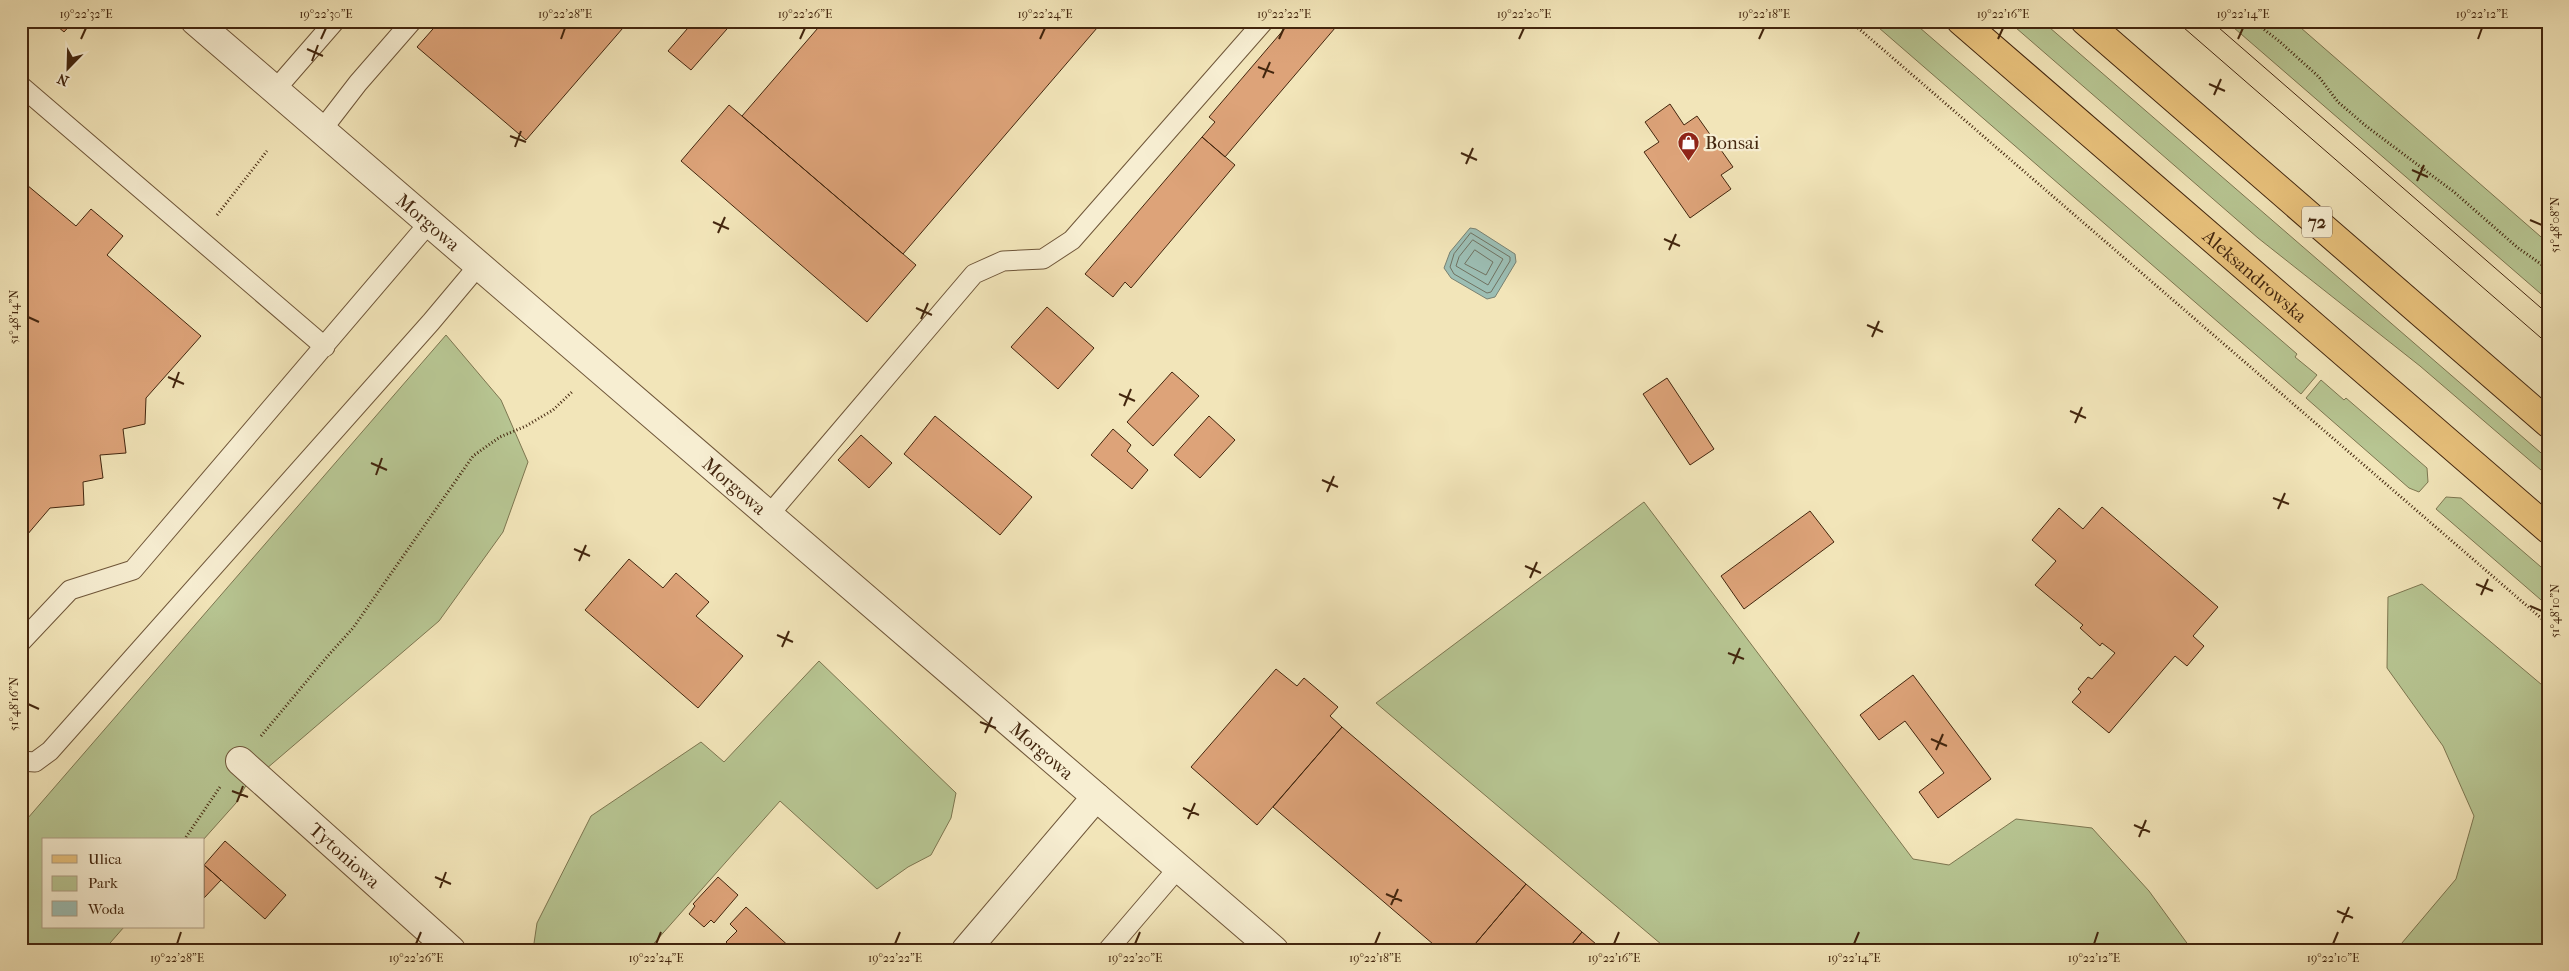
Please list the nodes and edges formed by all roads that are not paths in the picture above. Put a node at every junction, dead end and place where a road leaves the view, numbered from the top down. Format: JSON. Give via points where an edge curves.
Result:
{"nodes":[{"id":1,"x":195,"y":21,"type":"edge"},
{"id":2,"x":335,"y":21,"type":"edge"},
{"id":3,"x":412,"y":21,"type":"edge"},
{"id":4,"x":1264,"y":21,"type":"edge"},
{"id":5,"x":1962,"y":21,"type":"edge"},
{"id":6,"x":2086,"y":21,"type":"edge"},
{"id":7,"x":21,"y":86,"type":"edge"},
{"id":8,"x":275,"y":90,"type":"junction"},
{"id":9,"x":322,"y":131,"type":"junction"},
{"id":10,"x":429,"y":223,"type":"junction"},
{"id":11,"x":478,"y":266,"type":"junction"},
{"id":12,"x":325,"y":347,"type":"junction"},
{"id":13,"x":2548,"y":423,"type":"edge"},
{"id":14,"x":768,"y":516,"type":"junction"},
{"id":15,"x":2548,"y":529,"type":"edge"},
{"id":16,"x":21,"y":642,"type":"edge"},
{"id":17,"x":21,"y":761,"type":"edge"},
{"id":18,"x":240,"y":761,"type":"road end"},
{"id":19,"x":1096,"y":797,"type":"junction"},
{"id":20,"x":1179,"y":867,"type":"junction"},
{"id":21,"x":451,"y":950,"type":"edge"},
{"id":22,"x":966,"y":950,"type":"edge"},
{"id":23,"x":1108,"y":950,"type":"edge"},
{"id":24,"x":1274,"y":950,"type":"edge"}],
"edges":[{"from":1,"to":8,"type":"street","name":"Morgowa"},
{"from":2,"to":8,"type":"lane"},
{"from":3,"to":9,"type":"lane","via":[[358,83]]},
{"from":4,"to":14,"type":"lane","via":[[1072,240],[1043,259],[1003,261],[974,274]]},
{"from":5,"to":15,"type":"main road","name":"Aleksandrowska"},
{"from":6,"to":13,"type":"main road","number":"72"},
{"from":7,"to":12,"type":"lane"},
{"from":8,"to":9,"type":"street","name":"Morgowa"},
{"from":9,"to":10,"type":"street","name":"Morgowa"},
{"from":10,"to":11,"type":"street","name":"Morgowa"},
{"from":10,"to":12,"type":"lane"},
{"from":11,"to":14,"type":"street","name":"Morgowa"},
{"from":11,"to":17,"type":"lane","via":[[50,751],[35,762]]},
{"from":12,"to":16,"type":"lane","via":[[133,570],[70,590]]},
{"from":14,"to":19,"type":"street","name":"Morgowa"},
{"from":18,"to":21,"type":"street","name":"Tytoniowa"},
{"from":19,"to":20,"type":"street","name":"Morgowa"},
{"from":19,"to":22,"type":"street"},
{"from":20,"to":23,"type":"lane"},
{"from":20,"to":24,"type":"street","name":"Morgowa"}]}
